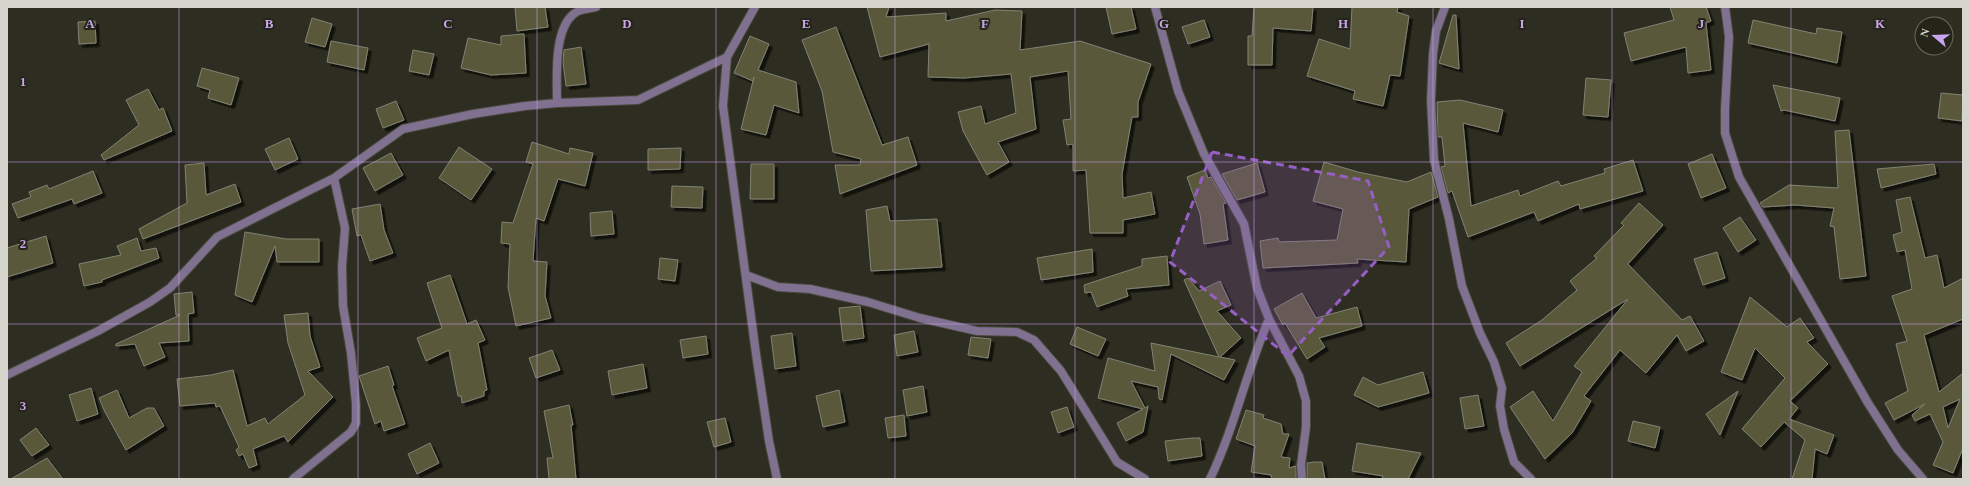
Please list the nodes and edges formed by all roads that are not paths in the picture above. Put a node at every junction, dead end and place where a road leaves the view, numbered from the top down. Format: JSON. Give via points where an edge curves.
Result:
{"nodes":[{"id":1,"x":596,"y":7,"type":"edge"},
{"id":2,"x":755,"y":7,"type":"edge"},
{"id":3,"x":1155,"y":7,"type":"edge"},
{"id":4,"x":1445,"y":7,"type":"edge"},
{"id":5,"x":1725,"y":7,"type":"edge"},
{"id":6,"x":727,"y":57,"type":"junction"},
{"id":7,"x":557,"y":103,"type":"junction"},
{"id":8,"x":334,"y":178,"type":"junction"},
{"id":9,"x":746,"y":275,"type":"junction"},
{"id":10,"x":1269,"y":320,"type":"junction"},
{"id":11,"x":7,"y":374,"type":"edge"},
{"id":12,"x":293,"y":479,"type":"edge"},
{"id":13,"x":777,"y":479,"type":"edge"},
{"id":14,"x":1145,"y":479,"type":"edge"},
{"id":15,"x":1210,"y":479,"type":"edge"},
{"id":16,"x":1302,"y":479,"type":"edge"},
{"id":17,"x":1531,"y":479,"type":"edge"},
{"id":18,"x":1923,"y":479,"type":"edge"}],
"edges":[{"from":1,"to":7,"type":"street","via":[[574,13],[563,29],[559,42]]},
{"from":2,"to":6,"type":"street"},
{"from":3,"to":10,"type":"street","via":[[1178,91],[1198,140],[1244,224],[1257,288]]},
{"from":4,"to":17,"type":"street","via":[[1436,31],[1432,54],[1434,160],[1450,219],[1462,286],[1494,362],[1502,388],[1500,406],[1514,462]]},
{"from":5,"to":18,"type":"street","via":[[1729,37],[1725,133],[1739,177],[1868,402],[1898,450]]},
{"from":6,"to":7,"type":"street","via":[[638,100]]},
{"from":6,"to":9,"type":"street","via":[[723,106]]},
{"from":7,"to":8,"type":"street","via":[[473,114],[403,129]]},
{"from":8,"to":11,"type":"street","via":[[217,237],[170,288],[150,302],[98,331]]},
{"from":8,"to":12,"type":"street","via":[[345,228],[343,306],[351,353],[356,423],[351,432]]},
{"from":9,"to":13,"type":"street"},
{"from":9,"to":14,"type":"street","via":[[778,287],[810,289],[978,331],[1017,332],[1034,340],[1061,371],[1117,462]]},
{"from":10,"to":15,"type":"street","via":[[1247,377],[1239,410]]},
{"from":10,"to":16,"type":"street","via":[[1299,376],[1306,401]]}]}
